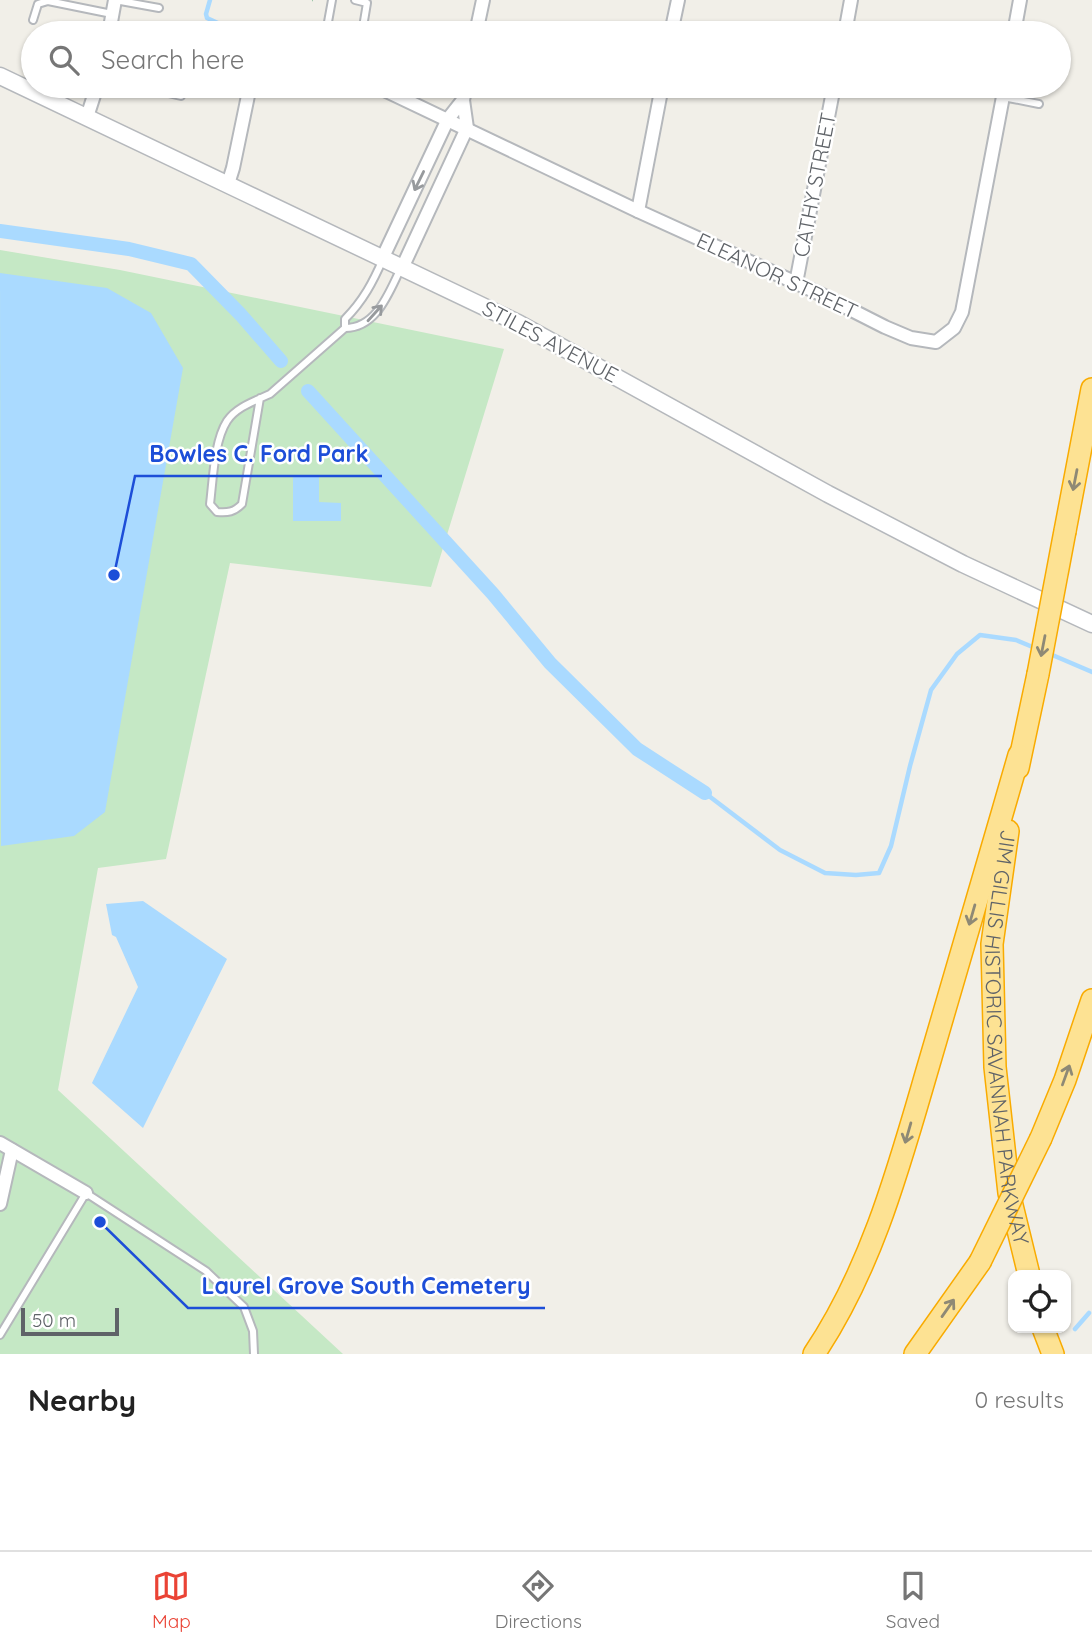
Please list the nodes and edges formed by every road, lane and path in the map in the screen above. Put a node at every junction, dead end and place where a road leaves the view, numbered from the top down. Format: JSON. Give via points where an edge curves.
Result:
{"nodes":[{"id":1,"x":115,"y":0,"type":"edge"},
{"id":2,"x":332,"y":0,"type":"edge"},
{"id":3,"x":355,"y":0,"type":"edge"},
{"id":4,"x":483,"y":0,"type":"edge"},
{"id":5,"x":678,"y":0,"type":"edge"},
{"id":6,"x":851,"y":0,"type":"edge"},
{"id":7,"x":1020,"y":0,"type":"edge"},
{"id":8,"x":159,"y":8,"type":"dead end"},
{"id":9,"x":113,"y":14,"type":"junction"},
{"id":10,"x":33,"y":20,"type":"dead end"},
{"id":11,"x":112,"y":21,"type":"edge"},
{"id":12,"x":328,"y":21,"type":"edge"},
{"id":13,"x":364,"y":21,"type":"edge"},
{"id":14,"x":479,"y":21,"type":"edge"},
{"id":15,"x":674,"y":21,"type":"edge"},
{"id":16,"x":847,"y":21,"type":"edge"},
{"id":17,"x":1016,"y":21,"type":"edge"},
{"id":18,"x":0,"y":76,"type":"edge"},
{"id":19,"x":21,"y":86,"type":"edge"},
{"id":20,"x":47,"y":98,"type":"edge"},
{"id":21,"x":93,"y":98,"type":"edge"},
{"id":22,"x":248,"y":98,"type":"edge"},
{"id":23,"x":403,"y":98,"type":"edge"},
{"id":24,"x":660,"y":98,"type":"edge"},
{"id":25,"x":832,"y":98,"type":"edge"},
{"id":26,"x":1003,"y":98,"type":"edge"},
{"id":27,"x":1023,"y":98,"type":"edge"},
{"id":28,"x":463,"y":100,"type":"joint"},
{"id":29,"x":1039,"y":104,"type":"dead end"},
{"id":30,"x":87,"y":117,"type":"junction"},
{"id":31,"x":449,"y":119,"type":"junction"},
{"id":32,"x":467,"y":128,"type":"junction"},
{"id":33,"x":228,"y":184,"type":"junction"},
{"id":34,"x":638,"y":211,"type":"junction"},
{"id":35,"x":383,"y":257,"type":"junction"},
{"id":36,"x":402,"y":266,"type":"junction"},
{"id":37,"x":796,"y":283,"type":"junction"},
{"id":38,"x":345,"y":328,"type":"junction"},
{"id":39,"x":1092,"y":388,"type":"edge"},
{"id":40,"x":260,"y":398,"type":"junction"},
{"id":41,"x":1092,"y":624,"type":"edge"},
{"id":42,"x":1019,"y":755,"type":"junction"},
{"id":43,"x":1092,"y":1000,"type":"edge"},
{"id":44,"x":0,"y":1143,"type":"edge"},
{"id":45,"x":12,"y":1150,"type":"junction"},
{"id":46,"x":86,"y":1193,"type":"junction"},
{"id":47,"x":0,"y":1204,"type":"edge"},
{"id":48,"x":1028,"y":1270,"type":"edge"},
{"id":49,"x":1045,"y":1333,"type":"edge"},
{"id":50,"x":0,"y":1335,"type":"edge"},
{"id":51,"x":254,"y":1354,"type":"edge"},
{"id":52,"x":814,"y":1354,"type":"edge"},
{"id":53,"x":915,"y":1354,"type":"edge"},
{"id":54,"x":1053,"y":1354,"type":"edge"}],
"edges":[{"from":1,"to":8,"type":"lane"},
{"from":1,"to":9,"type":"street"},
{"from":2,"to":12,"type":"lane"},
{"from":3,"to":13,"type":"lane","via":[[367,2]]},
{"from":4,"to":14,"type":"street"},
{"from":5,"to":15,"type":"street"},
{"from":6,"to":16,"type":"street"},
{"from":7,"to":17,"type":"street"},
{"from":9,"to":10,"type":"lane","via":[[48,1],[38,4]]},
{"from":9,"to":11,"type":"street"},
{"from":18,"to":19,"type":"street","name":"STILES AVENUE"},
{"from":20,"to":30,"type":"street","name":"STILES AVENUE"},
{"from":21,"to":30,"type":"street"},
{"from":22,"to":33,"type":"street"},
{"from":23,"to":31,"type":"street","name":"ELEANOR STREET"},
{"from":24,"to":34,"type":"street"},
{"from":25,"to":37,"type":"street","name":"CATHY STREET"},
{"from":26,"to":37,"type":"street","name":"ELEANOR STREET","via":[[962,312],[954,328],[936,342],[911,338]]},
{"from":27,"to":29,"type":"lane"},
{"from":28,"to":31,"type":"street"},
{"from":28,"to":32,"type":"street"},
{"from":30,"to":33,"type":"street","name":"STILES AVENUE"},
{"from":31,"to":32,"type":"street","name":"ELEANOR STREET"},
{"from":31,"to":35,"type":"street","one_way":true},
{"from":32,"to":34,"type":"street","name":"ELEANOR STREET"},
{"from":32,"to":36,"type":"street"},
{"from":33,"to":35,"type":"street","name":"STILES AVENUE"},
{"from":34,"to":37,"type":"street","name":"ELEANOR STREET"},
{"from":35,"to":36,"type":"street","name":"STILES AVENUE"},
{"from":35,"to":38,"type":"lane","via":[[366,294],[345,318]]},
{"from":38,"to":36,"type":"lane","one_way":true,"via":[[369,321]]},
{"from":36,"to":41,"type":"street","name":"STILES AVENUE","via":[[518,323],[912,537]]},
{"from":38,"to":40,"type":"lane"},
{"from":39,"to":42,"type":"highway","name":"JIM GILLIS HISTORIC SAVANNAH PARKWAY","one_way":true,"bridge":true},
{"from":40,"to":40,"type":"lane","via":[[227,420],[210,504],[216,512],[227,513],[242,503]]},
{"from":42,"to":48,"type":"highway","name":"JIM GILLIS HISTORIC SAVANNAH PARKWAY","via":[[992,944],[1000,1127],[1009,1193]]},
{"from":42,"to":52,"type":"highway","one_way":true,"via":[[896,1175],[864,1262]]},
{"from":53,"to":43,"type":"highway","one_way":true,"bridge":true,"via":[[980,1262],[1041,1138]]},
{"from":44,"to":45,"type":"street"},
{"from":45,"to":46,"type":"street"},
{"from":45,"to":47,"type":"street"},
{"from":46,"to":50,"type":"lane"},
{"from":46,"to":51,"type":"lane","via":[[206,1271],[244,1307],[253,1331]]},
{"from":49,"to":54,"type":"highway"}]}
